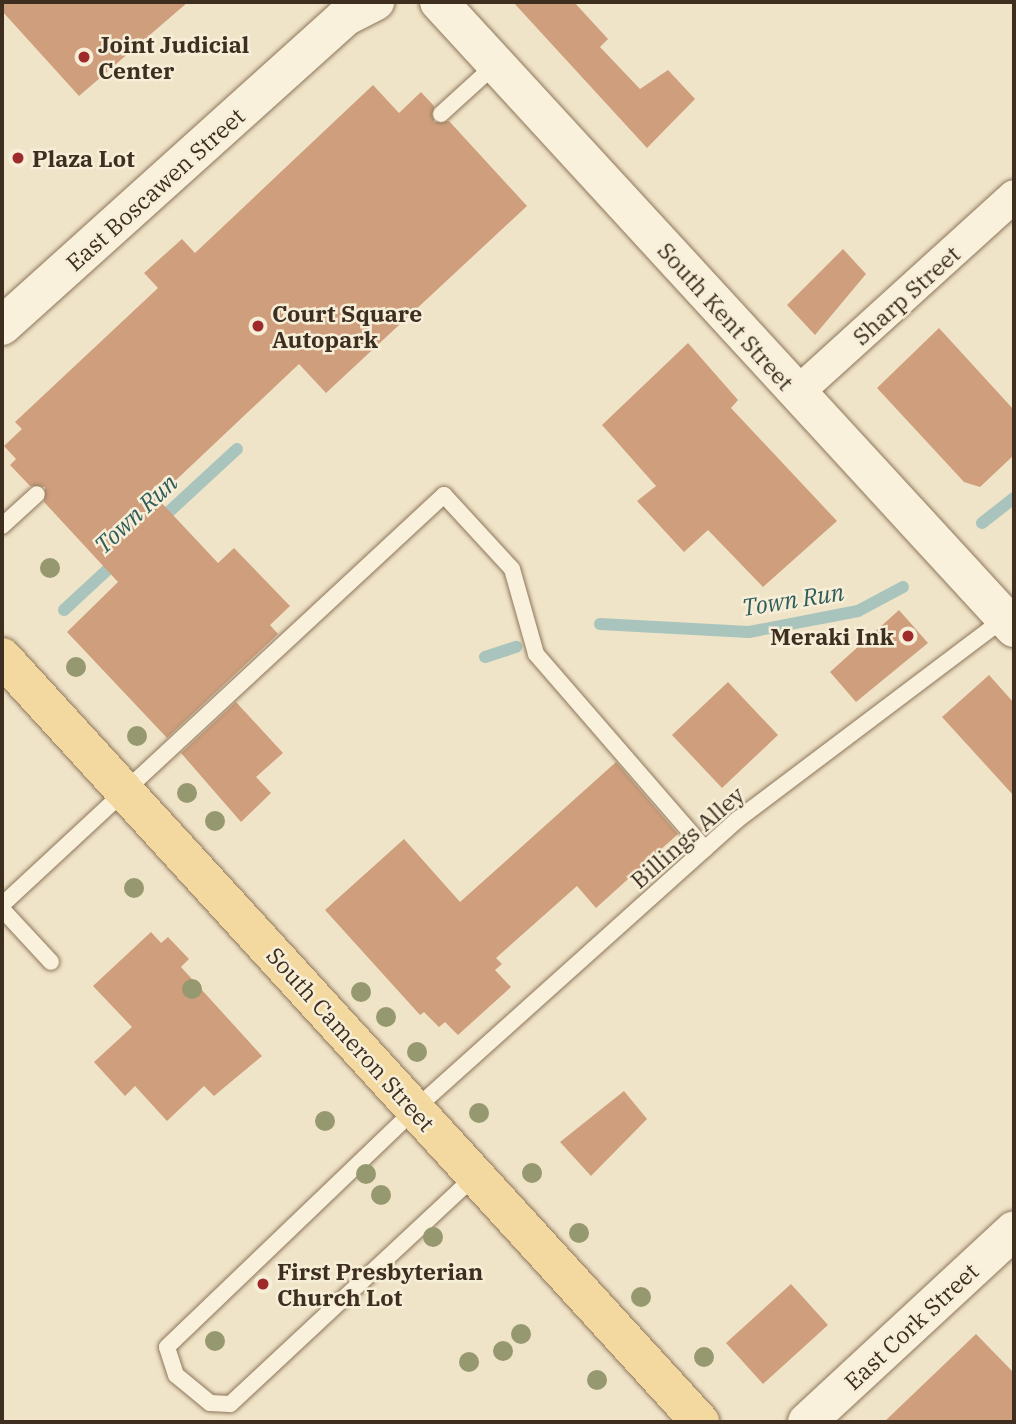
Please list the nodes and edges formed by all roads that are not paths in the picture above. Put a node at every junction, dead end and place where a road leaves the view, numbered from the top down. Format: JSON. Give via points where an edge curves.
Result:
{"nodes":[{"id":1,"x":374,"y":2,"type":"edge"},
{"id":2,"x":439,"y":2,"type":"edge"},
{"id":3,"x":496,"y":64,"type":"junction"},
{"id":4,"x":441,"y":114,"type":"dead end"},
{"id":5,"x":1014,"y":196,"type":"edge"},
{"id":6,"x":2,"y":326,"type":"edge"},
{"id":7,"x":797,"y":393,"type":"junction"},
{"id":8,"x":37,"y":494,"type":"dead end"},
{"id":9,"x":2,"y":526,"type":"edge"},
{"id":10,"x":1009,"y":623,"type":"edge"},
{"id":11,"x":8,"y":676,"type":"edge"},
{"id":12,"x":128,"y":795,"type":"junction"},
{"id":13,"x":705,"y":849,"type":"junction"},
{"id":14,"x":2,"y":907,"type":"edge"},
{"id":15,"x":51,"y":962,"type":"dead end"},
{"id":16,"x":415,"y":1109,"type":"junction"},
{"id":17,"x":476,"y":1175,"type":"junction"},
{"id":18,"x":1014,"y":1230,"type":"edge"},
{"id":19,"x":700,"y":1422,"type":"edge"},
{"id":20,"x":807,"y":1422,"type":"edge"}],
"edges":[{"from":1,"to":6,"type":"street","name":"East Boscawen Street","via":[[345,17]]},
{"from":2,"to":3,"type":"street","name":"South Kent Street"},
{"from":3,"to":4,"type":"lane"},
{"from":3,"to":7,"type":"street","name":"South Kent Street"},
{"from":5,"to":7,"type":"street","name":"Sharp Street"},
{"from":7,"to":10,"type":"street","name":"South Kent Street"},
{"from":8,"to":9,"type":"lane"},
{"from":10,"to":13,"type":"lane","name":"Billings Alley"},
{"from":11,"to":12,"type":"main road","name":"South Cameron Street"},
{"from":12,"to":13,"type":"lane","via":[[444,495],[512,569],[536,654]]},
{"from":12,"to":14,"type":"lane"},
{"from":12,"to":16,"type":"main road","name":"South Cameron Street"},
{"from":13,"to":16,"type":"lane","name":"Billings Alley"},
{"from":14,"to":15,"type":"lane"},
{"from":16,"to":17,"type":"main road","name":"South Cameron Street"},
{"from":16,"to":17,"type":"lane","name":"Billings Alley","via":[[167,1346],[176,1375],[210,1403],[230,1404]]},
{"from":17,"to":19,"type":"main road","name":"South Cameron Street"},
{"from":18,"to":20,"type":"street","name":"East Cork Street"}]}
